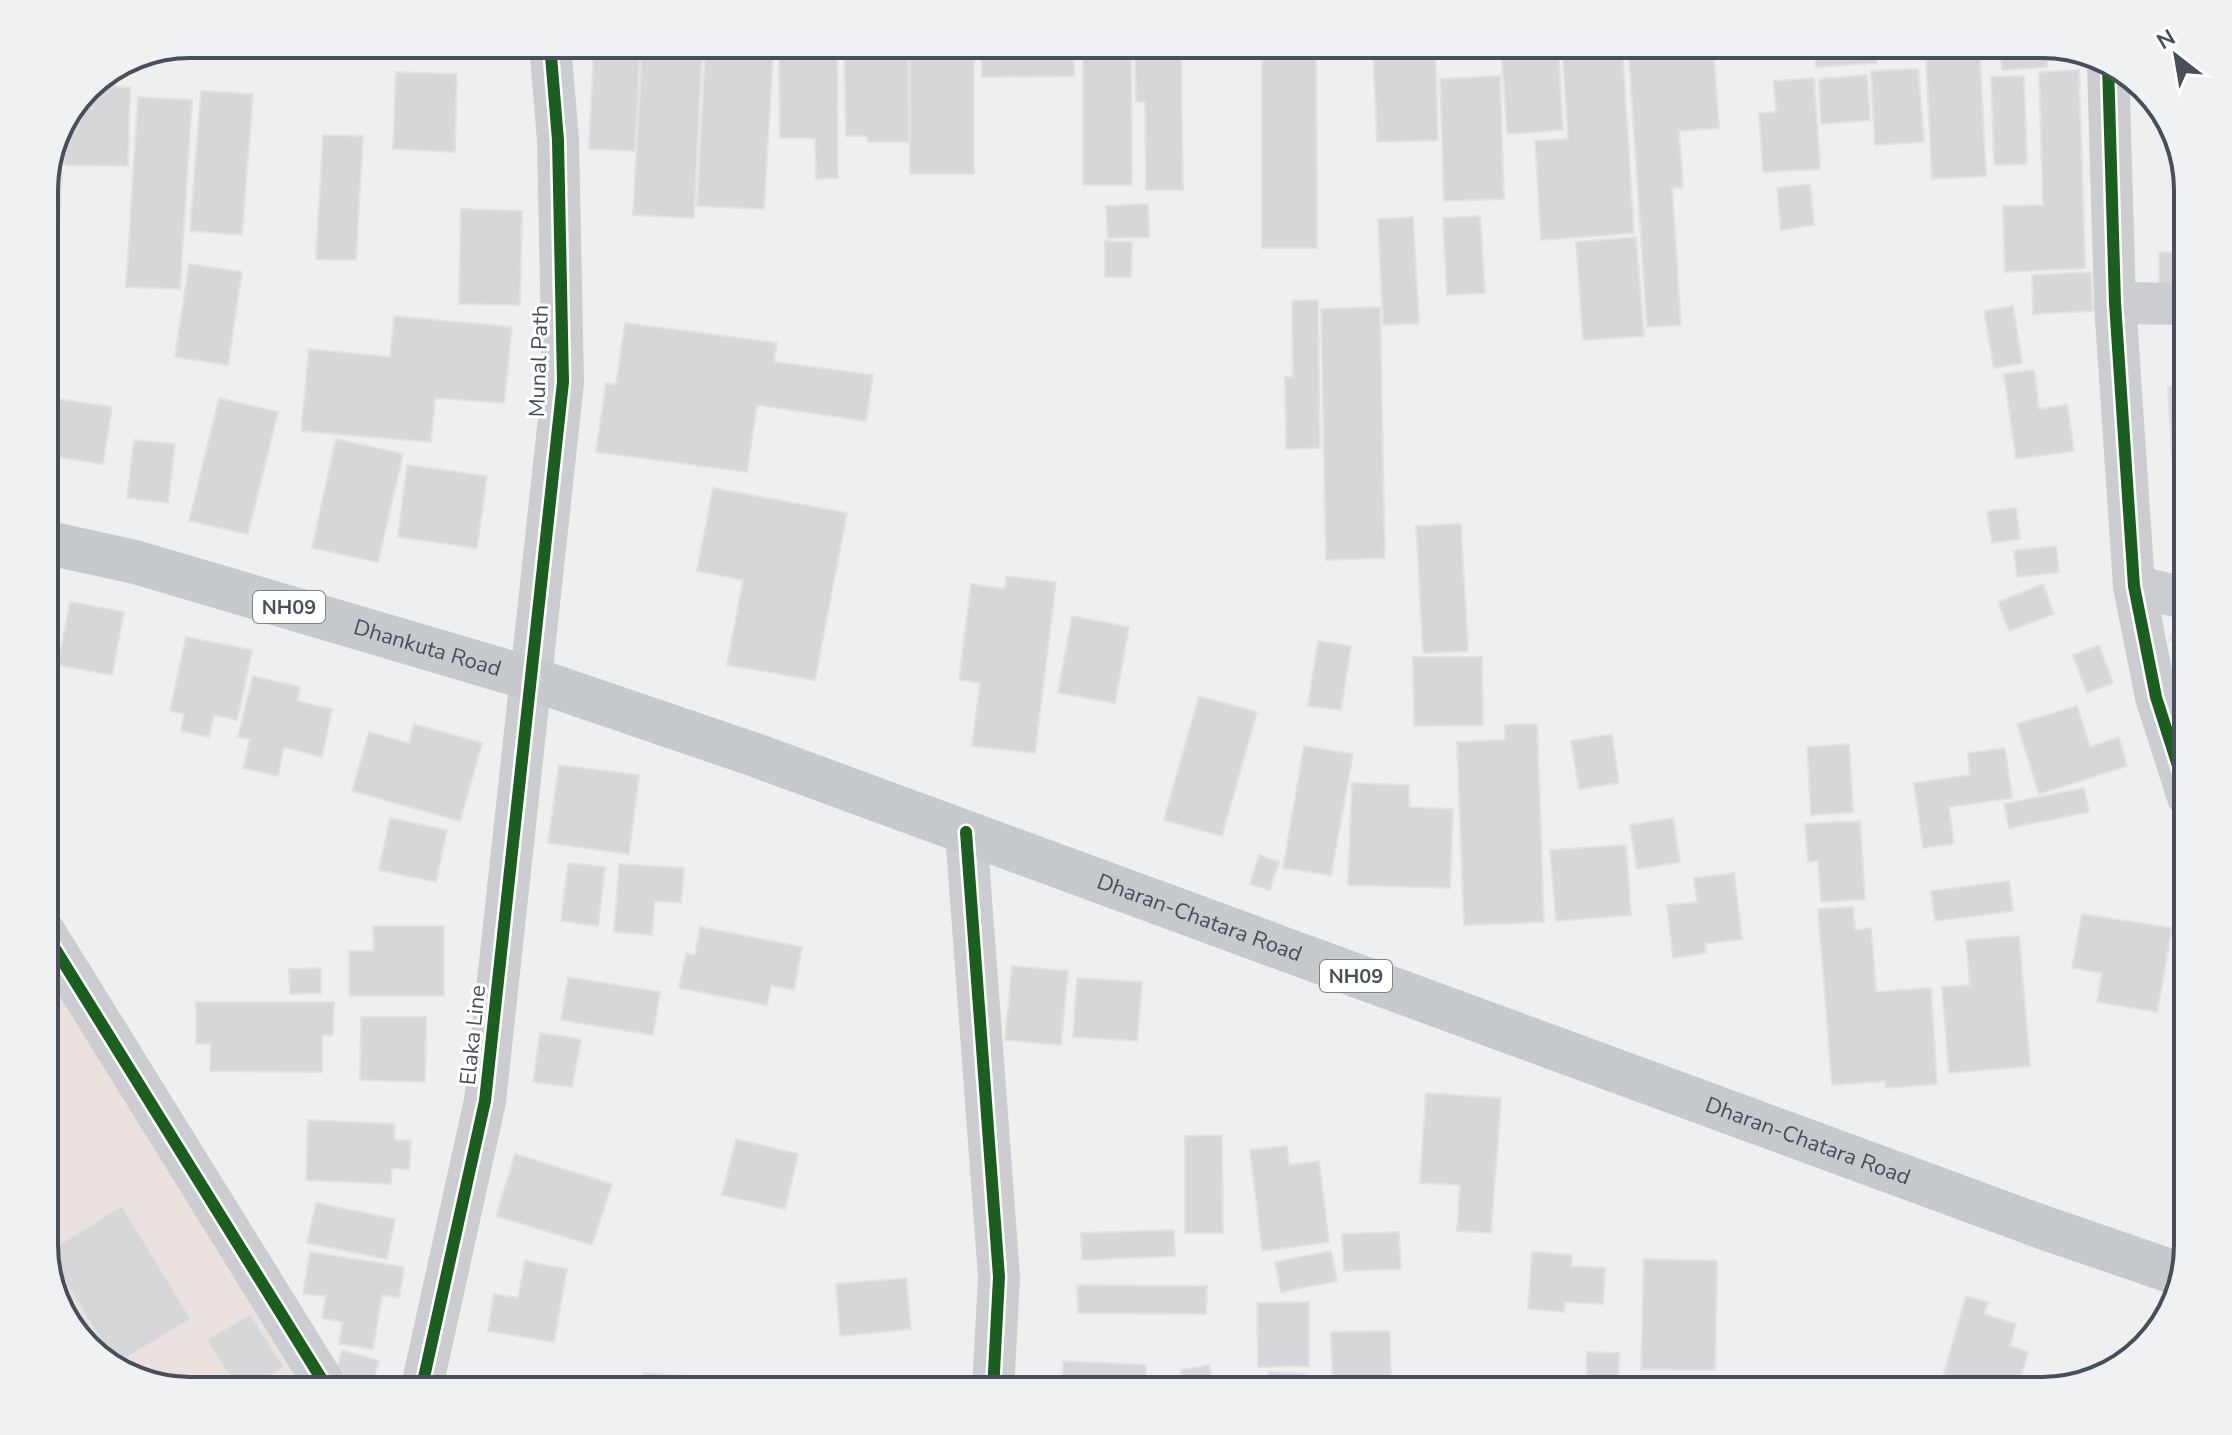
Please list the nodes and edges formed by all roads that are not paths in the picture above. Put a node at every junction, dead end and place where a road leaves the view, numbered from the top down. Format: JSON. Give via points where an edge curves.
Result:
{"nodes":[{"id":1,"x":551,"y":58,"type":"edge"},
{"id":2,"x":2108,"y":76,"type":"edge"},
{"id":3,"x":2115,"y":303,"type":"junction"},
{"id":4,"x":2174,"y":304,"type":"edge"},
{"id":5,"x":58,"y":545,"type":"edge"},
{"id":6,"x":2134,"y":586,"type":"junction"},
{"id":7,"x":2174,"y":596,"type":"edge"},
{"id":8,"x":532,"y":679,"type":"junction"},
{"id":9,"x":2174,"y":753,"type":"edge"},
{"id":10,"x":966,"y":832,"type":"junction"},
{"id":11,"x":58,"y":954,"type":"edge"},
{"id":12,"x":2171,"y":1271,"type":"edge"},
{"id":13,"x":320,"y":1377,"type":"edge"},
{"id":14,"x":424,"y":1377,"type":"edge"},
{"id":15,"x":994,"y":1377,"type":"edge"}],
"edges":[{"from":1,"to":8,"type":"street","name":"Munal Path","via":[[563,382]]},
{"from":2,"to":3,"type":"street"},
{"from":3,"to":4,"type":"street"},
{"from":3,"to":6,"type":"street"},
{"from":5,"to":8,"type":"main road","name":"Dhankuta Road","number":"NH09","via":[[135,562]]},
{"from":6,"to":7,"type":"street"},
{"from":6,"to":9,"type":"street","via":[[2156,697]]},
{"from":8,"to":10,"type":"main road","name":"Dharan-Chatara Road","number":"NH09"},
{"from":8,"to":14,"type":"street","name":"Elaka Line","via":[[485,1101]]},
{"from":10,"to":12,"type":"main road","name":"Dharan-Chatara Road","number":"NH09"},
{"from":10,"to":15,"type":"street","via":[[999,1277]]},
{"from":11,"to":13,"type":"street"}]}
